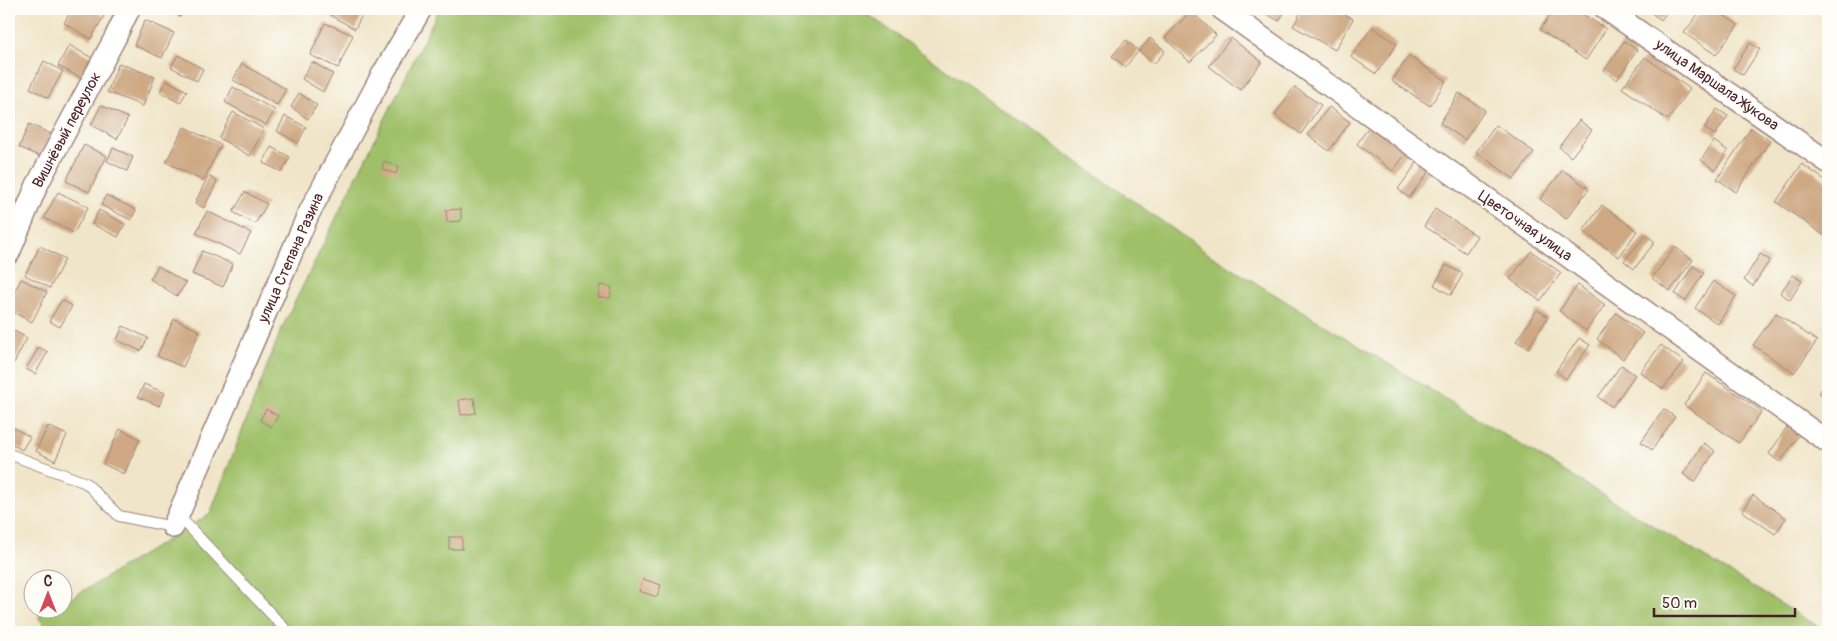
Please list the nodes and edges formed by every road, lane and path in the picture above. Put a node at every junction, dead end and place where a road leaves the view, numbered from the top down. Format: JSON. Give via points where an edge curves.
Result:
{"nodes":[{"id":1,"x":129,"y":9,"type":"edge"},
{"id":2,"x":421,"y":9,"type":"edge"},
{"id":3,"x":1222,"y":9,"type":"edge"},
{"id":4,"x":1606,"y":9,"type":"edge"},
{"id":5,"x":1828,"y":162,"type":"edge"},
{"id":6,"x":9,"y":253,"type":"edge"},
{"id":7,"x":1828,"y":442,"type":"edge"},
{"id":8,"x":9,"y":454,"type":"edge"},
{"id":9,"x":175,"y":521,"type":"junction"},
{"id":10,"x":288,"y":632,"type":"edge"}],
"edges":[{"from":1,"to":6,"type":"street","name":"Вишнёвый переулок","via":[[37,185]]},
{"from":2,"to":9,"type":"street","name":"улица Степана Разина","via":[[308,215]]},
{"from":3,"to":7,"type":"street","name":"Цветочная улица"},
{"from":4,"to":5,"type":"street","name":"улица Маршала Жукова"},
{"from":8,"to":9,"type":"lane","via":[[86,482],[118,516]]},
{"from":9,"to":10,"type":"lane"}]}
